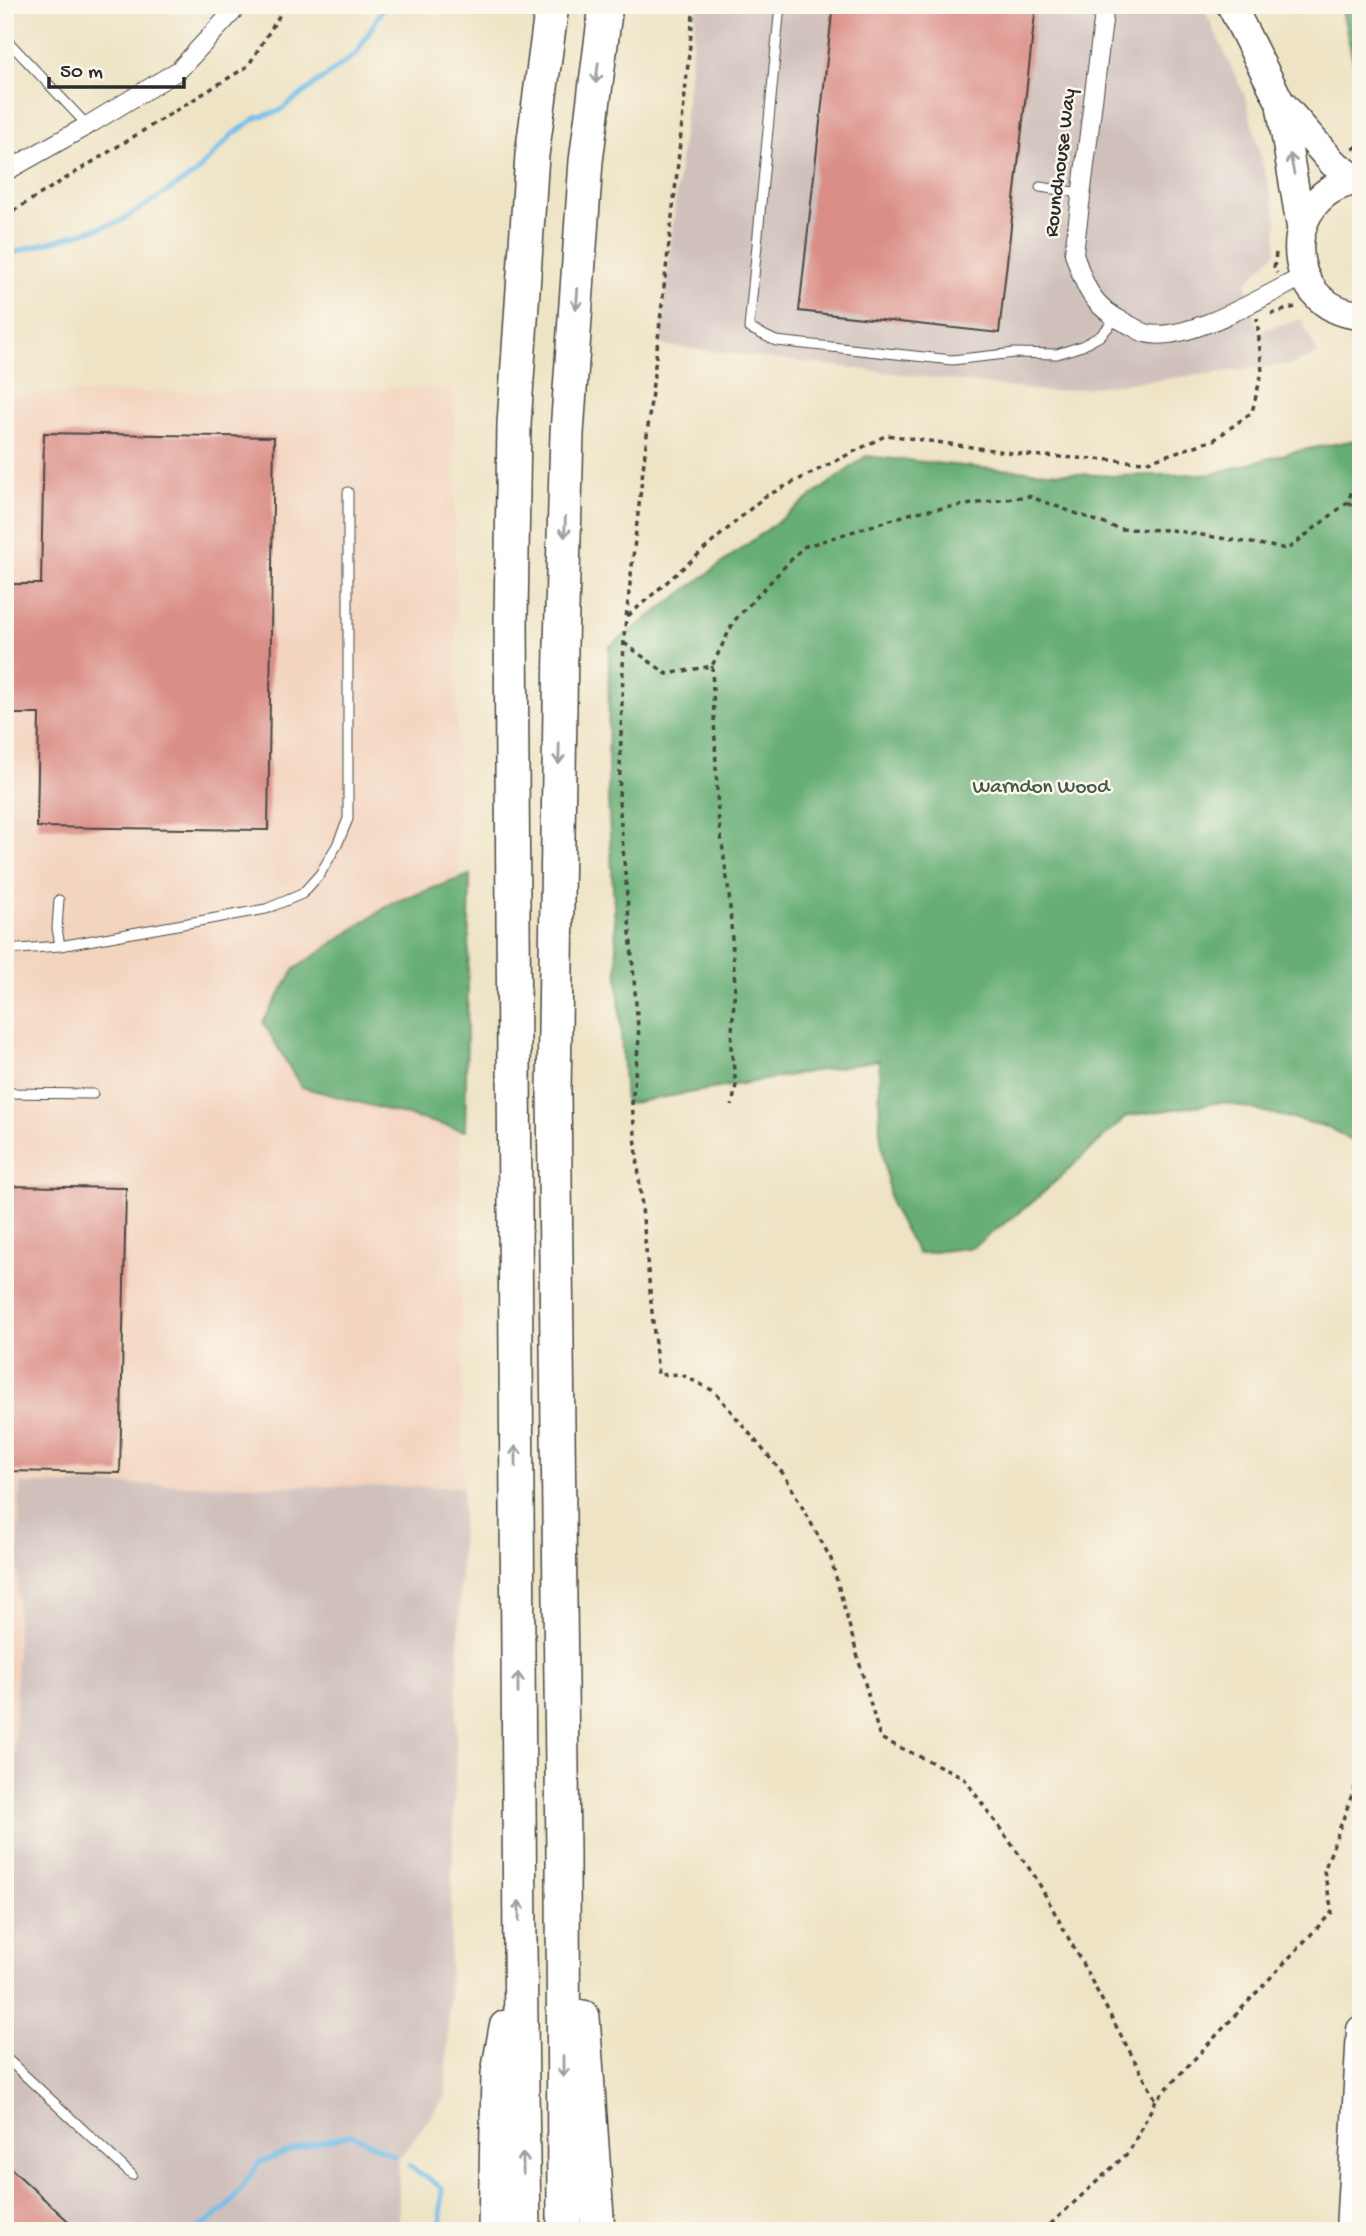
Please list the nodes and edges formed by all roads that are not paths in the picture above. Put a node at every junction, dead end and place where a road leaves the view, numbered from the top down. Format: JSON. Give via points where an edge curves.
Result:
{"nodes":[{"id":1,"x":239,"y":5,"type":"edge"},
{"id":2,"x":552,"y":5,"type":"edge"},
{"id":3,"x":606,"y":5,"type":"edge"},
{"id":4,"x":780,"y":5,"type":"edge"},
{"id":5,"x":1105,"y":5,"type":"edge"},
{"id":6,"x":1231,"y":5,"type":"edge"},
{"id":7,"x":5,"y":38,"type":"edge"},
{"id":8,"x":1280,"y":102,"type":"junction"},
{"id":9,"x":88,"y":125,"type":"junction"},
{"id":10,"x":5,"y":172,"type":"edge"},
{"id":11,"x":1359,"y":180,"type":"edge"},
{"id":12,"x":1040,"y":187,"type":"dead end"},
{"id":13,"x":1081,"y":193,"type":"junction"},
{"id":14,"x":1301,"y":227,"type":"junction"},
{"id":15,"x":1294,"y":281,"type":"junction"},
{"id":16,"x":1359,"y":315,"type":"edge"},
{"id":17,"x":1116,"y":319,"type":"junction"},
{"id":18,"x":348,"y":492,"type":"dead end"},
{"id":19,"x":59,"y":900,"type":"dead end"},
{"id":20,"x":60,"y":946,"type":"junction"},
{"id":21,"x":5,"y":950,"type":"edge"},
{"id":22,"x":5,"y":1093,"type":"edge"},
{"id":23,"x":93,"y":1094,"type":"dead end"},
{"id":24,"x":563,"y":1852,"type":"junction"},
{"id":25,"x":520,"y":1948,"type":"junction"},
{"id":26,"x":1361,"y":2030,"type":"edge"},
{"id":27,"x":5,"y":2057,"type":"edge"},
{"id":28,"x":132,"y":2175,"type":"dead end"},
{"id":29,"x":495,"y":2231,"type":"edge"},
{"id":30,"x":524,"y":2231,"type":"edge"},
{"id":31,"x":564,"y":2231,"type":"edge"},
{"id":32,"x":598,"y":2231,"type":"edge"},
{"id":33,"x":1350,"y":2231,"type":"edge"}],
"edges":[{"from":1,"to":9,"type":"street","via":[[179,70]]},
{"from":25,"to":2,"type":"highway","one_way":true,"via":[[513,466],[532,155]]},
{"from":3,"to":24,"type":"highway","one_way":true,"via":[[586,161],[567,433],[561,659],[555,1106]]},
{"from":4,"to":17,"type":"lane","via":[[749,328],[776,341],[952,360],[1057,354],[1100,336]]},
{"from":5,"to":13,"type":"street","name":"Roundhouse Way"},
{"from":6,"to":8,"type":"main road"},
{"from":7,"to":9,"type":"lane"},
{"from":8,"to":11,"type":"main road","via":[[1333,163]]},
{"from":14,"to":8,"type":"main road","one_way":true},
{"from":9,"to":10,"type":"street"},
{"from":11,"to":14,"type":"main road","via":[[1323,195]]},
{"from":12,"to":13,"type":"lane"},
{"from":13,"to":17,"type":"street","name":"Roundhouse Way","via":[[1074,253],[1084,286]]},
{"from":14,"to":15,"type":"main road"},
{"from":15,"to":16,"type":"main road","via":[[1335,308]]},
{"from":15,"to":17,"type":"street","name":"Roundhouse Way","via":[[1212,321],[1175,333],[1147,333]]},
{"from":18,"to":20,"type":"lane","via":[[348,819],[320,874],[302,894],[266,909]]},
{"from":19,"to":20,"type":"lane"},
{"from":20,"to":21,"type":"lane"},
{"from":22,"to":23,"type":"lane"},
{"from":24,"to":31,"type":"highway","one_way":true},
{"from":24,"to":32,"type":"highway","via":[[584,2023]]},
{"from":25,"to":29,"type":"highway","via":[[498,2073]]},
{"from":30,"to":25,"type":"highway","one_way":true},
{"from":26,"to":33,"type":"main road"},
{"from":27,"to":28,"type":"lane"}]}
